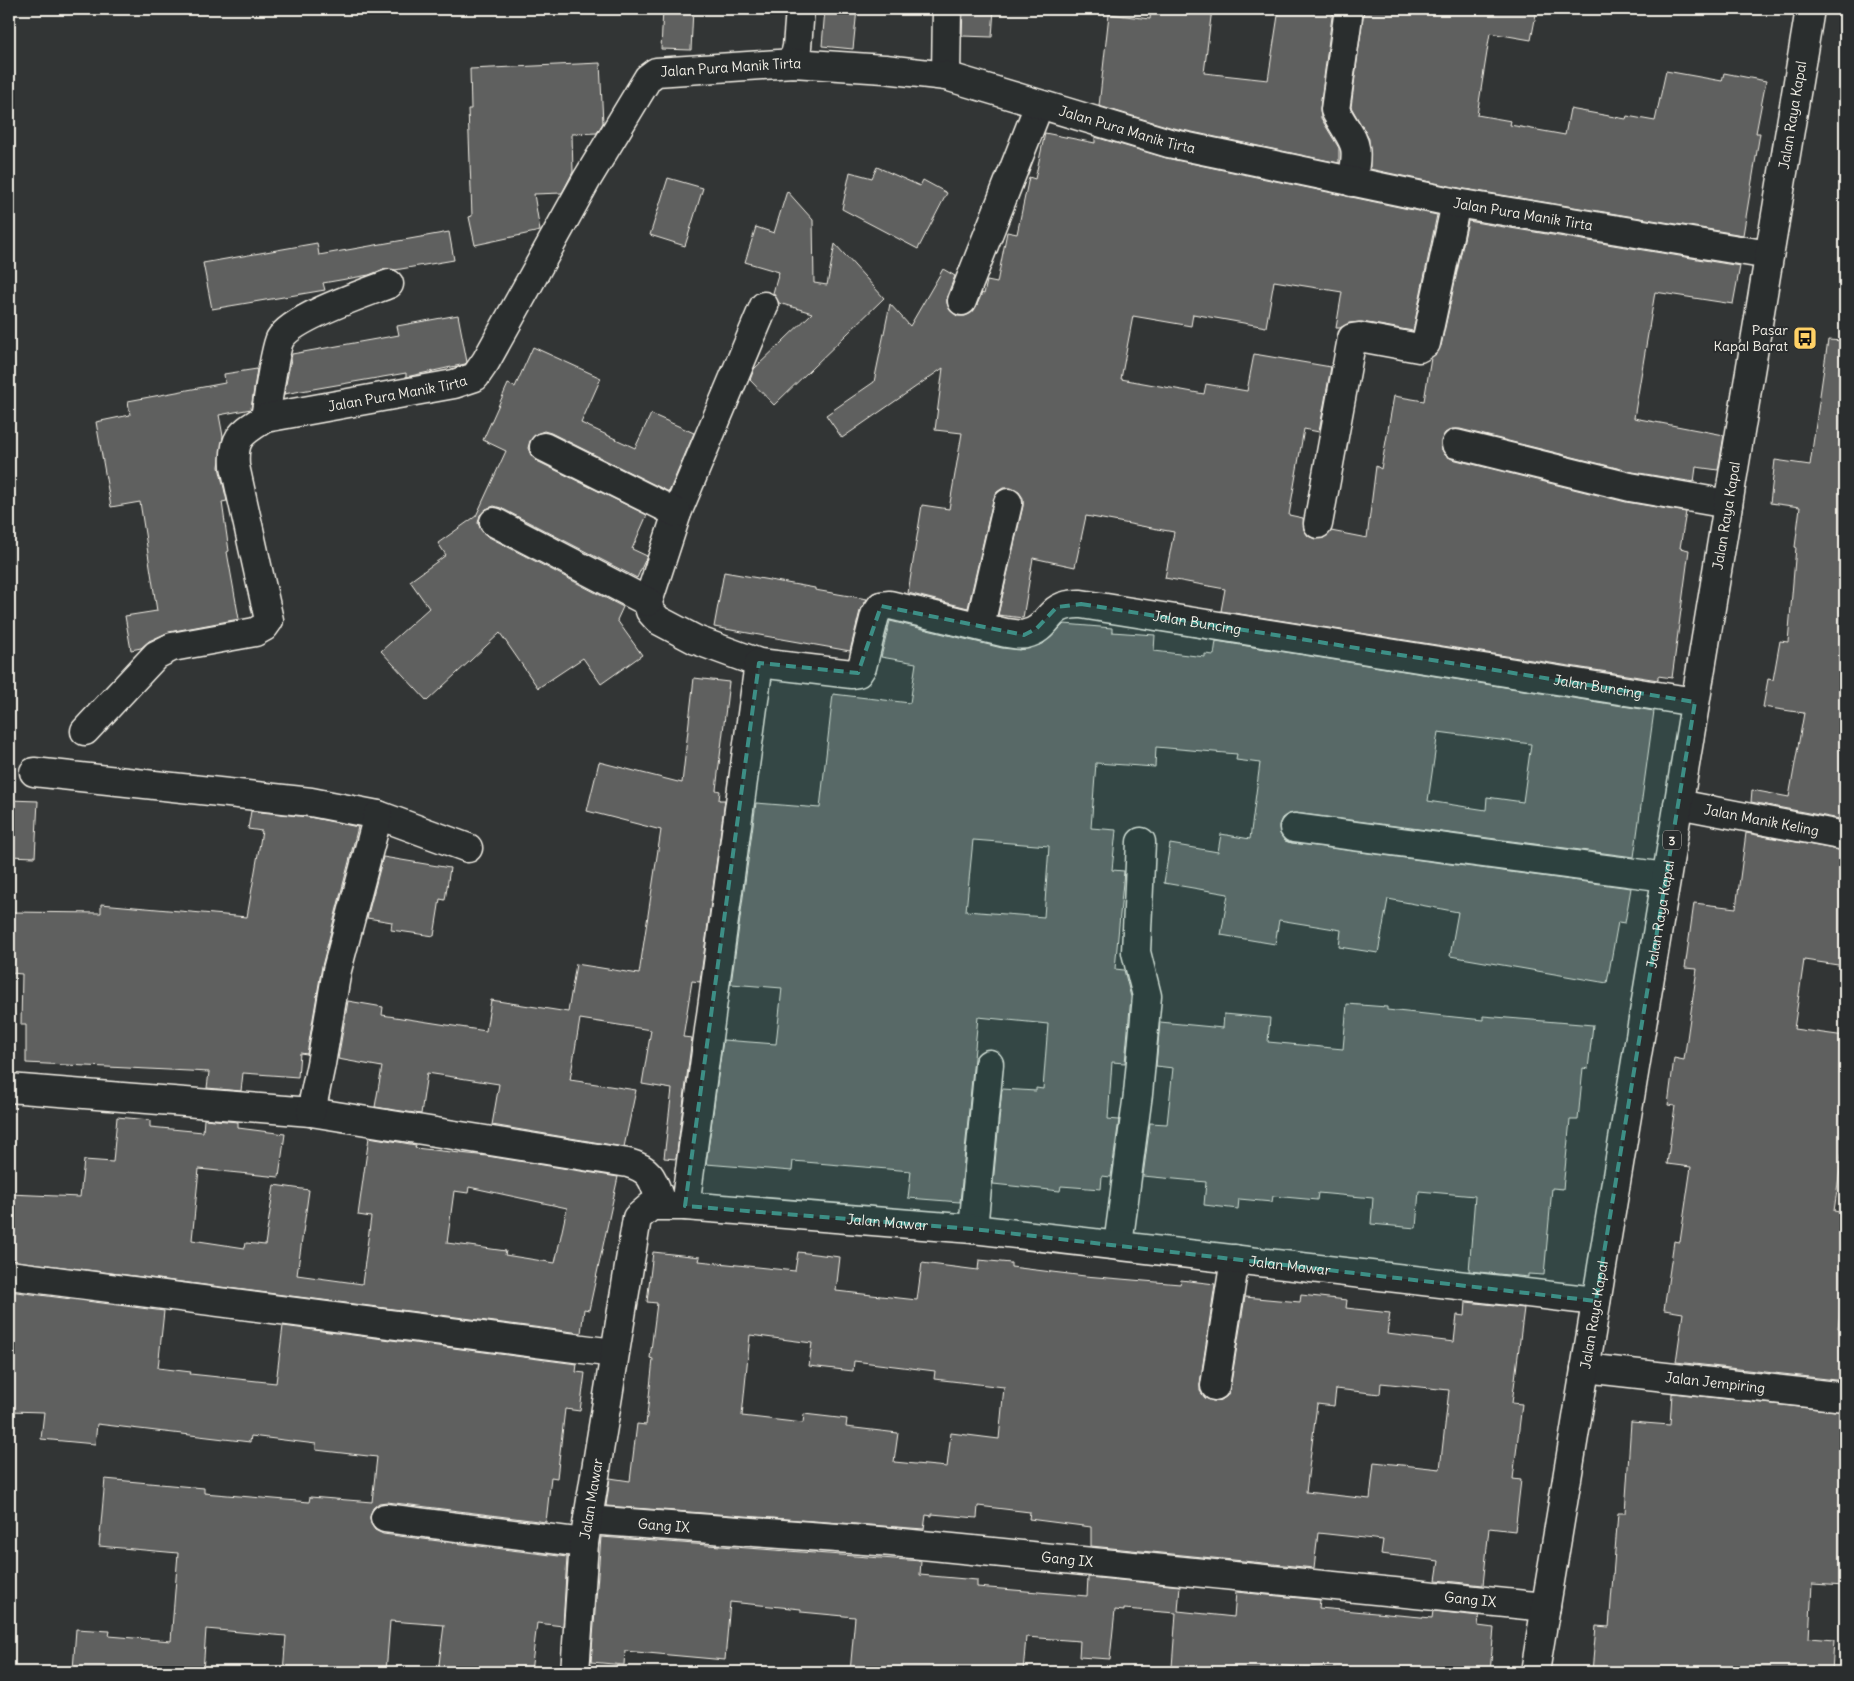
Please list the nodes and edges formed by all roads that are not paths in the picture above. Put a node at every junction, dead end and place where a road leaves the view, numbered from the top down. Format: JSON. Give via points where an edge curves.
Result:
{"nodes":[{"id":1,"x":800,"y":9,"type":"edge"},
{"id":2,"x":946,"y":9,"type":"edge"},
{"id":3,"x":1350,"y":9,"type":"edge"},
{"id":4,"x":1810,"y":9,"type":"edge"},
{"id":5,"x":793,"y":63,"type":"junction"},
{"id":6,"x":946,"y":76,"type":"junction"},
{"id":7,"x":1039,"y":105,"type":"junction"},
{"id":8,"x":1352,"y":182,"type":"junction"},
{"id":9,"x":1456,"y":203,"type":"junction"},
{"id":10,"x":1769,"y":254,"type":"junction"},
{"id":11,"x":389,"y":284,"type":"dead end"},
{"id":12,"x":962,"y":301,"type":"dead end"},
{"id":13,"x":764,"y":306,"type":"dead end"},
{"id":14,"x":265,"y":418,"type":"junction"},
{"id":15,"x":1456,"y":444,"type":"dead end"},
{"id":16,"x":544,"y":447,"type":"dead end"},
{"id":17,"x":1008,"y":503,"type":"dead end"},
{"id":18,"x":1728,"y":504,"type":"junction"},
{"id":19,"x":678,"y":513,"type":"junction"},
{"id":20,"x":494,"y":522,"type":"dead end"},
{"id":21,"x":1318,"y":524,"type":"dead end"},
{"id":22,"x":653,"y":611,"type":"junction"},
{"id":23,"x":980,"y":625,"type":"junction"},
{"id":24,"x":760,"y":663,"type":"junction"},
{"id":25,"x":1695,"y":702,"type":"junction"},
{"id":26,"x":85,"y":731,"type":"dead end"},
{"id":27,"x":34,"y":772,"type":"dead end"},
{"id":28,"x":1678,"y":804,"type":"junction"},
{"id":29,"x":378,"y":815,"type":"junction"},
{"id":30,"x":1294,"y":828,"type":"dead end"},
{"id":31,"x":1845,"y":836,"type":"edge"},
{"id":32,"x":1141,"y":842,"type":"dead end"},
{"id":33,"x":468,"y":848,"type":"dead end"},
{"id":34,"x":1666,"y":878,"type":"junction"},
{"id":35,"x":988,"y":1064,"type":"dead end"},
{"id":36,"x":9,"y":1088,"type":"edge"},
{"id":37,"x":311,"y":1112,"type":"junction"},
{"id":38,"x":673,"y":1206,"type":"junction"},
{"id":39,"x":973,"y":1229,"type":"junction"},
{"id":40,"x":1118,"y":1245,"type":"junction"},
{"id":41,"x":1235,"y":1259,"type":"junction"},
{"id":42,"x":9,"y":1274,"type":"edge"},
{"id":43,"x":1596,"y":1301,"type":"junction"},
{"id":44,"x":614,"y":1353,"type":"junction"},
{"id":45,"x":1585,"y":1368,"type":"junction"},
{"id":46,"x":1215,"y":1386,"type":"dead end"},
{"id":47,"x":1845,"y":1397,"type":"edge"},
{"id":48,"x":385,"y":1518,"type":"dead end"},
{"id":49,"x":586,"y":1531,"type":"junction"},
{"id":50,"x":1546,"y":1607,"type":"junction"},
{"id":51,"x":576,"y":1672,"type":"edge"},
{"id":52,"x":1535,"y":1672,"type":"edge"}],
"edges":[{"from":1,"to":5,"type":"main road"},
{"from":2,"to":6,"type":"main road"},
{"from":3,"to":8,"type":"main road","via":[[1335,110],[1351,133],[1356,147]]},
{"from":4,"to":10,"type":"main road","name":"Jalan Raya Kapal","number":"3"},
{"from":5,"to":6,"type":"main road","name":"Jalan Pura Manik Tirta"},
{"from":5,"to":14,"type":"main road","name":"Jalan Pura Manik Tirta","via":[[666,70],[648,78],[474,377],[454,384]]},
{"from":6,"to":7,"type":"main road","name":"Jalan Pura Manik Tirta"},
{"from":7,"to":8,"type":"main road","name":"Jalan Pura Manik Tirta","via":[[1169,143]]},
{"from":7,"to":12,"type":"main road"},
{"from":8,"to":9,"type":"main road","name":"Jalan Pura Manik Tirta"},
{"from":9,"to":10,"type":"main road","name":"Jalan Pura Manik Tirta"},
{"from":9,"to":21,"type":"main road","via":[[1426,343],[1419,348],[1352,338]]},
{"from":10,"to":18,"type":"main road","name":"Jalan Raya Kapal","number":"3"},
{"from":11,"to":14,"type":"main road","via":[[304,319],[287,330],[279,340]]},
{"from":13,"to":19,"type":"main road"},
{"from":14,"to":26,"type":"main road","name":"Jalan Pura Manik Tirta","via":[[249,428],[234,447],[235,466],[269,620],[255,632],[172,647],[156,655]]},
{"from":15,"to":18,"type":"main road","via":[[1630,487]]},
{"from":16,"to":19,"type":"main road"},
{"from":17,"to":23,"type":"main road"},
{"from":18,"to":25,"type":"main road","name":"Jalan Raya Kapal","number":"3"},
{"from":19,"to":22,"type":"main road"},
{"from":20,"to":22,"type":"main road"},
{"from":22,"to":24,"type":"main road","via":[[696,640]]},
{"from":23,"to":24,"type":"main road","name":"Jalan Buncing","via":[[890,605],[881,606],[875,615],[858,673]]},
{"from":23,"to":25,"type":"main road","name":"Jalan Buncing","via":[[1024,635],[1036,629],[1057,607],[1081,604]]},
{"from":24,"to":38,"type":"main road"},
{"from":25,"to":28,"type":"main road","name":"Jalan Raya Kapal","number":"3"},
{"from":27,"to":29,"type":"main road","via":[[311,802]]},
{"from":28,"to":31,"type":"main road","name":"Jalan Manik Keling"},
{"from":28,"to":34,"type":"main road","name":"Jalan Raya Kapal","number":"3"},
{"from":29,"to":33,"type":"main road"},
{"from":29,"to":37,"type":"main road","via":[[337,970]]},
{"from":30,"to":34,"type":"main road"},
{"from":32,"to":40,"type":"main road","via":[[1136,952],[1147,996]]},
{"from":34,"to":43,"type":"main road","name":"Jalan Raya Kapal","number":"3"},
{"from":35,"to":39,"type":"main road"},
{"from":36,"to":37,"type":"main road"},
{"from":37,"to":38,"type":"main road","via":[[628,1163],[643,1168]]},
{"from":38,"to":39,"type":"main road","name":"Jalan Mawar"},
{"from":38,"to":44,"type":"main road","name":"Jalan Mawar","via":[[651,1206],[637,1218]]},
{"from":39,"to":40,"type":"main road","name":"Jalan Mawar"},
{"from":40,"to":41,"type":"main road","name":"Jalan Mawar"},
{"from":41,"to":43,"type":"main road","name":"Jalan Mawar"},
{"from":41,"to":46,"type":"main road"},
{"from":42,"to":44,"type":"main road"},
{"from":43,"to":45,"type":"main road","name":"Jalan Raya Kapal","number":"3"},
{"from":44,"to":49,"type":"main road","name":"Jalan Mawar"},
{"from":45,"to":47,"type":"main road","name":"Jalan Jempiring"},
{"from":45,"to":50,"type":"main road","name":"Jalan Raya Kapal","number":"3"},
{"from":48,"to":49,"type":"main road","name":"Gang IX"},
{"from":49,"to":50,"type":"main road","name":"Gang IX","via":[[892,1542]]},
{"from":49,"to":51,"type":"main road","name":"Jalan Mawar"},
{"from":50,"to":52,"type":"main road","name":"Jalan Raya Kapal","number":"3"}]}
